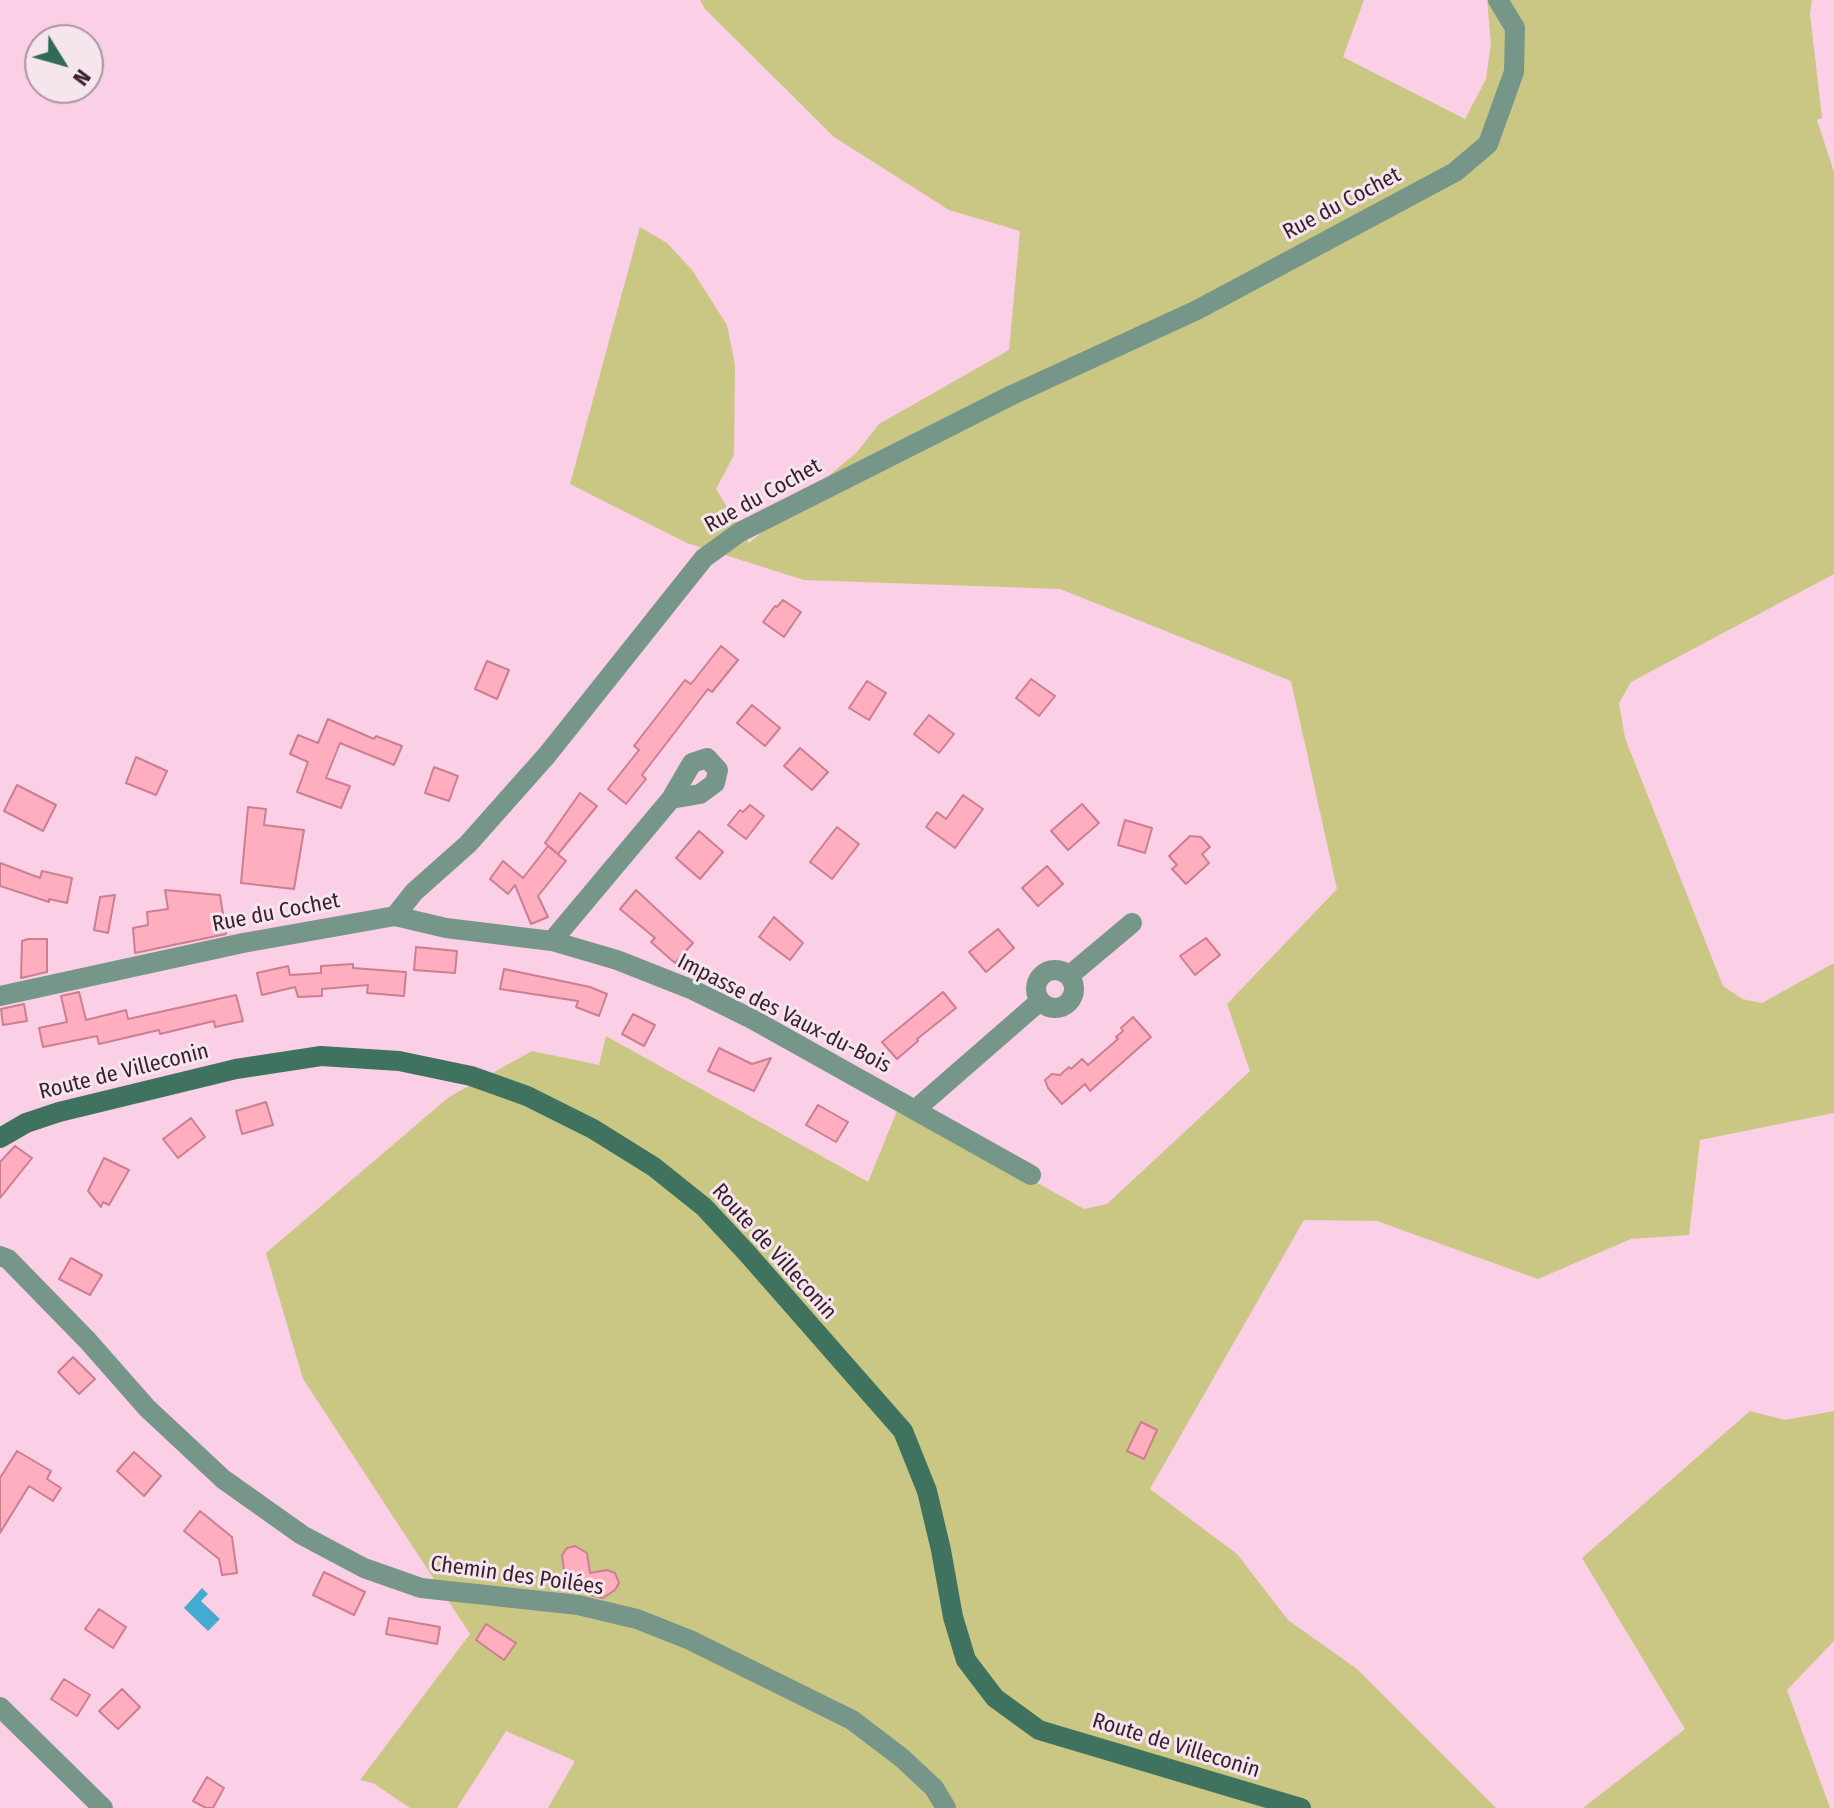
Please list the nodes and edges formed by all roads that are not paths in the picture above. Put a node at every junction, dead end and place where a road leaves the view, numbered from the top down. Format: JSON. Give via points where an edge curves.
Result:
{"nodes":[{"id":1,"x":1498,"y":0,"type":"edge"},
{"id":2,"x":671,"y":799,"type":"dead end"},
{"id":3,"x":395,"y":916,"type":"junction"},
{"id":4,"x":1132,"y":923,"type":"dead end"},
{"id":5,"x":552,"y":941,"type":"junction"},
{"id":6,"x":1070,"y":975,"type":"junction"},
{"id":7,"x":0,"y":996,"type":"edge"},
{"id":8,"x":1040,"y":1001,"type":"junction"},
{"id":9,"x":916,"y":1109,"type":"junction"},
{"id":10,"x":0,"y":1138,"type":"edge"},
{"id":11,"x":1031,"y":1175,"type":"dead end"},
{"id":12,"x":0,"y":1256,"type":"edge"},
{"id":13,"x":0,"y":1707,"type":"edge"},
{"id":14,"x":103,"y":1808,"type":"edge"},
{"id":15,"x":946,"y":1808,"type":"edge"},
{"id":16,"x":1301,"y":1808,"type":"edge"}],
"edges":[{"from":1,"to":3,"type":"street","name":"Rue du Cochet","via":[[1515,28],[1514,72],[1488,144],[1455,172],[1197,310],[1012,395],[740,532],[704,558],[537,766]]},
{"from":2,"to":5,"type":"street"},
{"from":3,"to":5,"type":"street","name":"Impasse des Vaux-du-Bois"},
{"from":3,"to":7,"type":"street","name":"Rue du Cochet"},
{"from":4,"to":6,"type":"street"},
{"from":5,"to":9,"type":"street","name":"Impasse des Vaux-du-Bois","via":[[693,990]]},
{"from":6,"to":8,"type":"street","via":[[1051,969],[1040,976],[1035,988]]},
{"from":6,"to":8,"type":"street","via":[[1075,987],[1068,1004],[1056,1008]]},
{"from":8,"to":9,"type":"street"},
{"from":9,"to":11,"type":"street","name":"Impasse des Vaux-du-Bois"},
{"from":10,"to":16,"type":"main road","name":"Route de Villeconin","via":[[73,1108],[236,1069],[321,1056],[399,1061],[471,1076],[593,1129],[704,1207],[903,1431],[927,1491],[966,1660],[995,1698],[1039,1730]]},
{"from":12,"to":15,"type":"street","name":"Chemin des Poilées","via":[[223,1479],[302,1535],[364,1568],[421,1588],[578,1605],[637,1619],[690,1640],[852,1720],[902,1758],[934,1788]]},
{"from":13,"to":14,"type":"street"}]}
